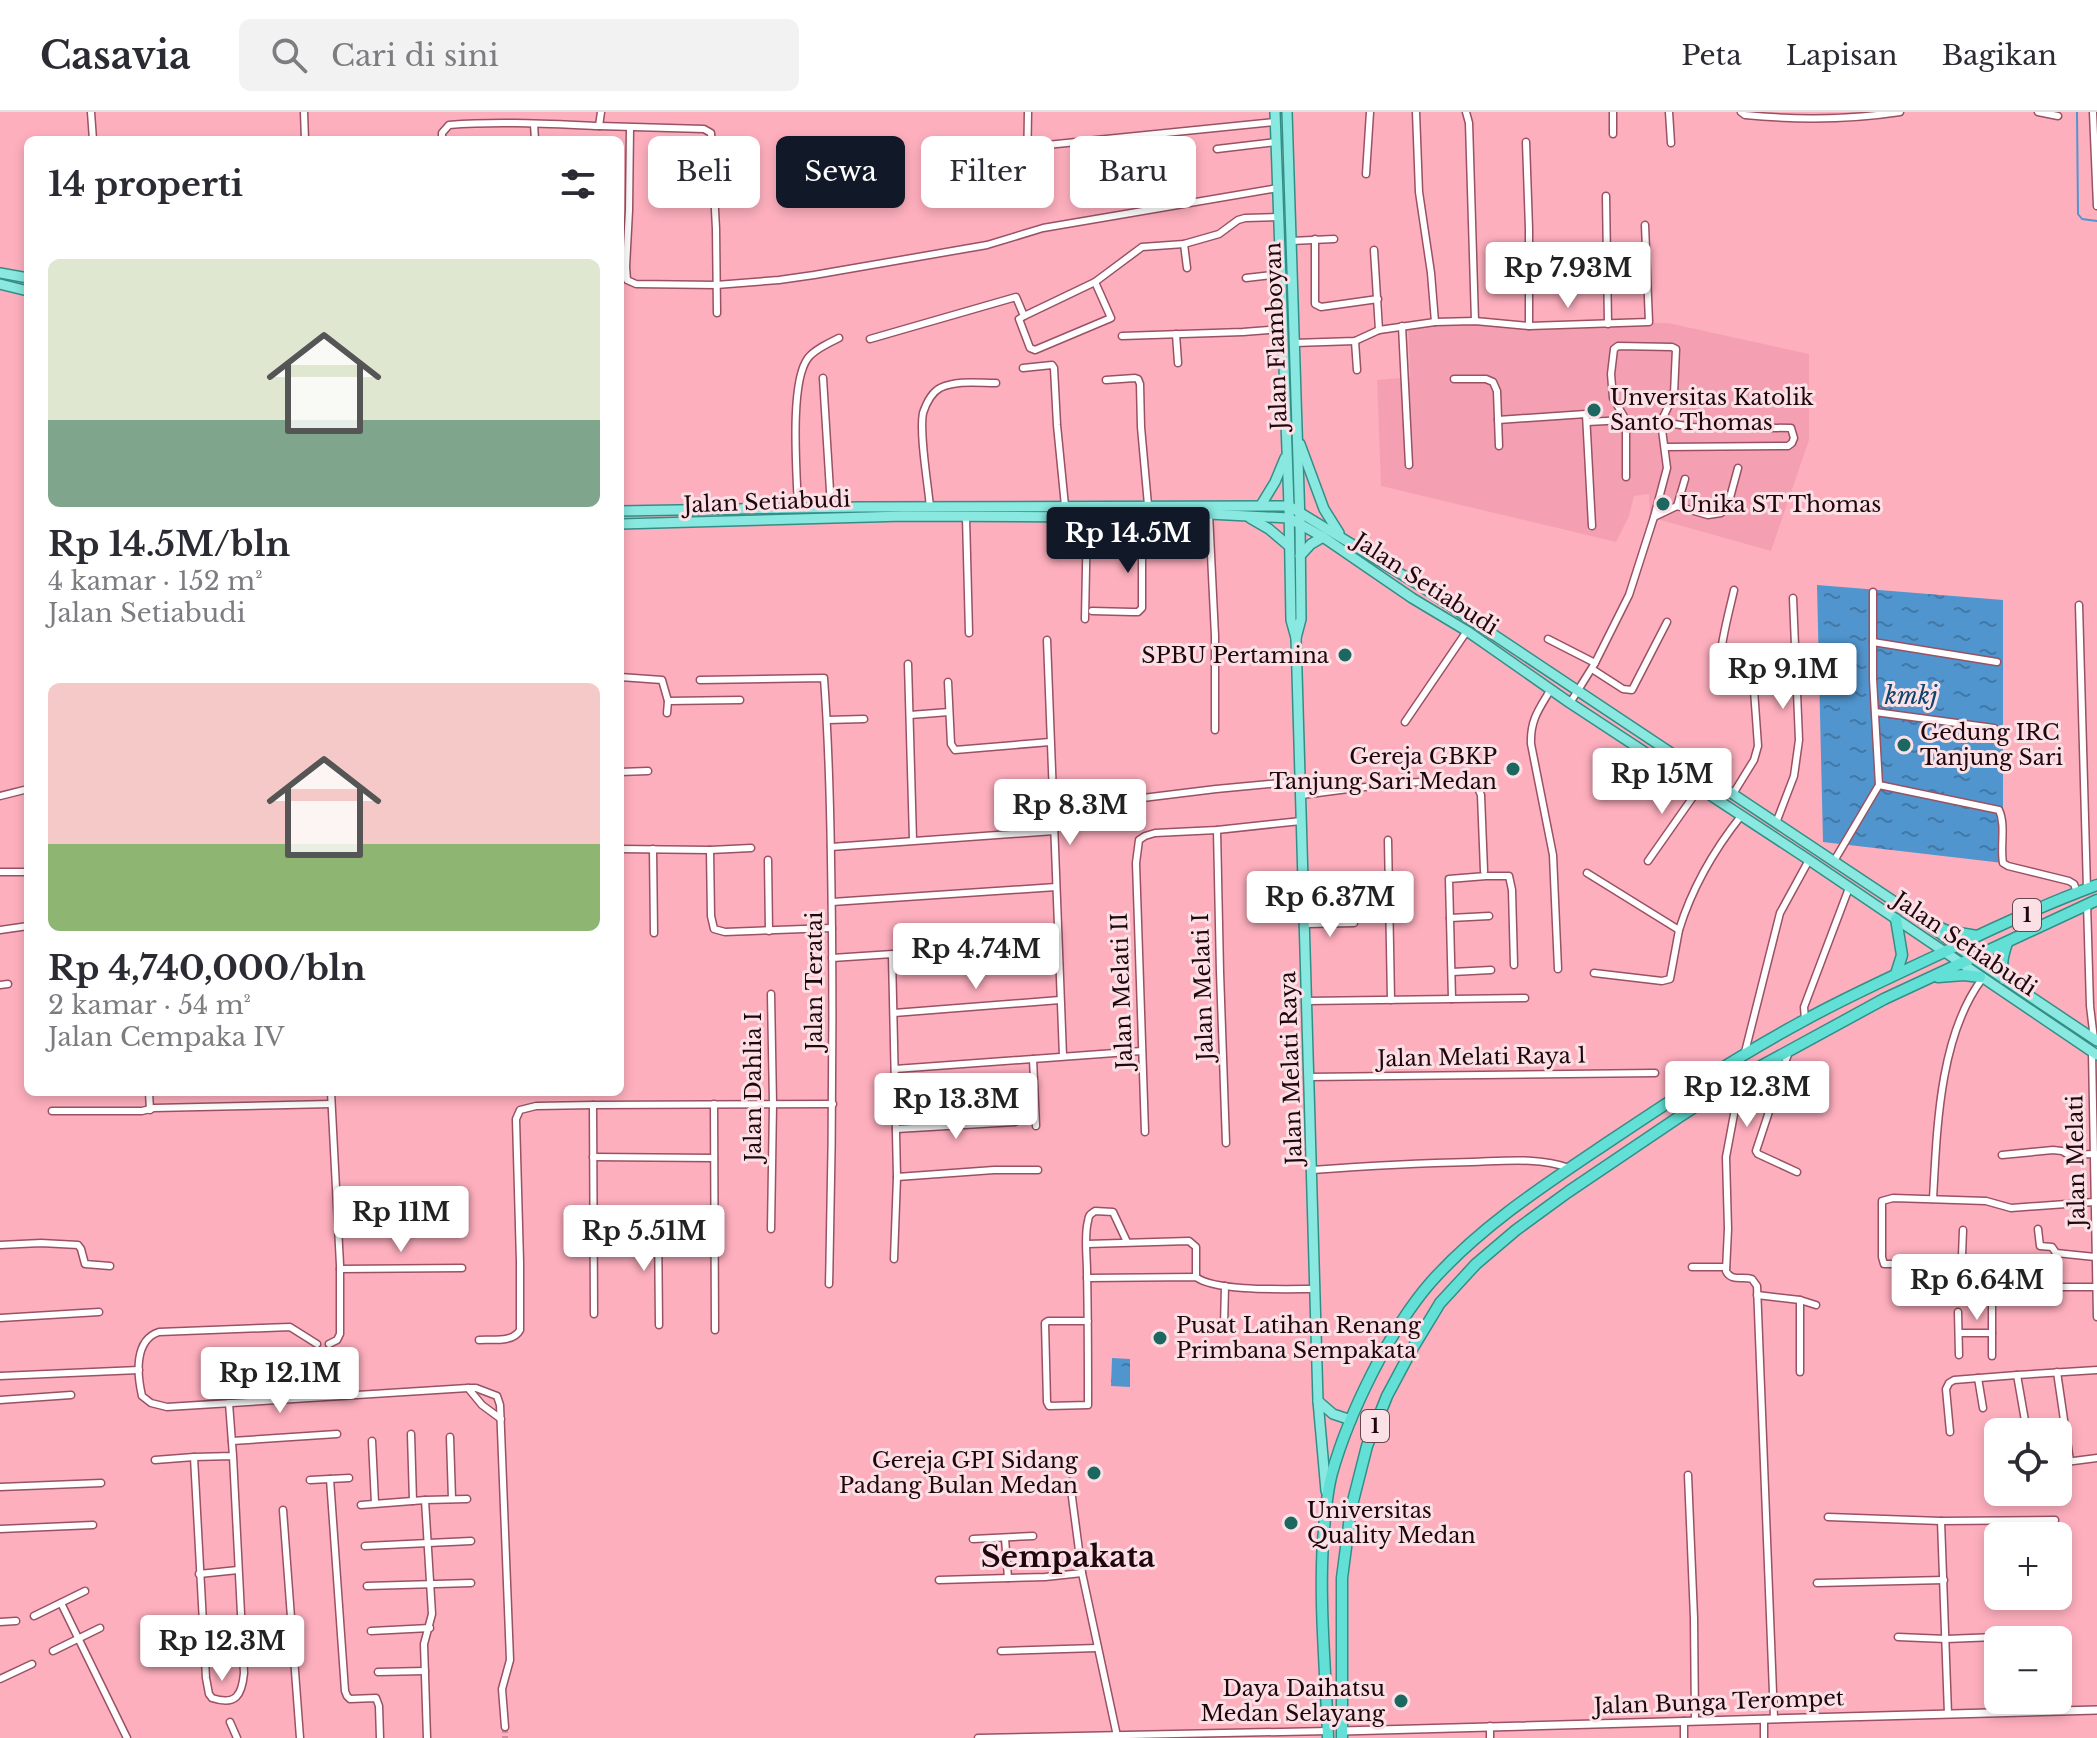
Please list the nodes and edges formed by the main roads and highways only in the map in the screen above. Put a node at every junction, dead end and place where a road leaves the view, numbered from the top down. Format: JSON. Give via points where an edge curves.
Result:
{"nodes":[{"id":1,"x":1287,"y":112,"type":"edge"},
{"id":2,"x":1275,"y":117,"type":"edge"},
{"id":3,"x":0,"y":273,"type":"edge"},
{"id":4,"x":24,"y":277,"type":"edge"},
{"id":5,"x":0,"y":284,"type":"edge"},
{"id":6,"x":24,"y":290,"type":"edge"},
{"id":7,"x":1290,"y":379,"type":"junction"},
{"id":8,"x":1297,"y":437,"type":"junction"},
{"id":9,"x":1287,"y":453,"type":"junction"},
{"id":10,"x":1261,"y":505,"type":"junction"},
{"id":11,"x":1289,"y":506,"type":"junction"},
{"id":12,"x":1299,"y":510,"type":"junction"},
{"id":13,"x":624,"y":511,"type":"edge"},
{"id":14,"x":1247,"y":516,"type":"junction"},
{"id":15,"x":1289,"y":518,"type":"junction"},
{"id":16,"x":1300,"y":523,"type":"junction"},
{"id":17,"x":624,"y":524,"type":"edge"},
{"id":18,"x":1340,"y":535,"type":"junction"},
{"id":19,"x":1323,"y":537,"type":"junction"},
{"id":20,"x":1289,"y":546,"type":"junction"},
{"id":21,"x":1300,"y":556,"type":"junction"},
{"id":22,"x":1419,"y":585,"type":"junction"},
{"id":23,"x":1412,"y":598,"type":"junction"},
{"id":24,"x":1296,"y":638,"type":"junction"},
{"id":25,"x":1750,"y":807,"type":"junction"},
{"id":26,"x":1741,"y":816,"type":"junction"},
{"id":27,"x":2087,"y":889,"type":"edge"},
{"id":28,"x":2092,"y":901,"type":"edge"},
{"id":29,"x":1919,"y":918,"type":"junction"},
{"id":30,"x":1896,"y":919,"type":"junction"},
{"id":31,"x":1977,"y":936,"type":"junction"},
{"id":32,"x":2007,"y":943,"type":"junction"},
{"id":33,"x":1957,"y":946,"type":"junction"},
{"id":34,"x":1944,"y":952,"type":"junction"},
{"id":35,"x":1973,"y":958,"type":"junction"},
{"id":36,"x":1961,"y":964,"type":"junction"},
{"id":37,"x":1896,"y":974,"type":"junction"},
{"id":38,"x":1932,"y":977,"type":"junction"},
{"id":39,"x":1981,"y":978,"type":"junction"},
{"id":40,"x":2004,"y":979,"type":"junction"},
{"id":41,"x":2095,"y":1040,"type":"edge"},
{"id":42,"x":2094,"y":1053,"type":"edge"},
{"id":43,"x":1558,"y":1177,"type":"junction"},
{"id":44,"x":1568,"y":1192,"type":"junction"},
{"id":45,"x":1318,"y":1401,"type":"junction"},
{"id":46,"x":1351,"y":1420,"type":"junction"},
{"id":47,"x":1326,"y":1499,"type":"junction"},
{"id":48,"x":1328,"y":1734,"type":"edge"},
{"id":49,"x":1342,"y":1734,"type":"edge"}],
"edges":[{"from":1,"to":7,"type":"main road","name":"Jalan Flamboyan","via":[[1294,343]]},
{"from":2,"to":7,"type":"main road","name":"Jalan Flamboyan","via":[[1283,329]]},
{"from":3,"to":4,"type":"main road"},
{"from":5,"to":6,"type":"main road"},
{"from":7,"to":8,"type":"main road","name":"Jalan Flamboyan"},
{"from":7,"to":9,"type":"main road","name":"Jalan Flamboyan"},
{"from":8,"to":12,"type":"main road","name":"Jalan Flamboyan"},
{"from":8,"to":18,"type":"main road","via":[[1324,509]]},
{"from":9,"to":10,"type":"main road"},
{"from":9,"to":11,"type":"main road","name":"Jalan Flamboyan"},
{"from":10,"to":11,"type":"main road","name":"Jalan Setiabudi"},
{"from":10,"to":13,"type":"main road","name":"Jalan Setiabudi"},
{"from":11,"to":12,"type":"main road","name":"Jalan Setiabudi"},
{"from":11,"to":15,"type":"main road","name":"Jalan Melati Raya"},
{"from":12,"to":16,"type":"main road","name":"Jalan Melati Raya"},
{"from":12,"to":18,"type":"main road","name":"Jalan Setiabudi"},
{"from":14,"to":15,"type":"main road","name":"Jalan Setiabudi"},
{"from":14,"to":17,"type":"main road","name":"Jalan Setiabudi","via":[[895,516]]},
{"from":14,"to":20,"type":"main road"},
{"from":15,"to":16,"type":"main road","name":"Jalan Setiabudi"},
{"from":15,"to":20,"type":"main road","name":"Jalan Melati Raya"},
{"from":16,"to":19,"type":"main road","name":"Jalan Setiabudi"},
{"from":16,"to":21,"type":"main road","name":"Jalan Melati Raya"},
{"from":18,"to":22,"type":"main road","name":"Jalan Setiabudi"},
{"from":19,"to":21,"type":"main road"},
{"from":19,"to":23,"type":"main road","name":"Jalan Setiabudi"},
{"from":20,"to":24,"type":"main road","name":"Jalan Melati Raya"},
{"from":21,"to":24,"type":"main road","name":"Jalan Melati Raya","via":[[1301,619]]},
{"from":22,"to":23,"type":"main road"},
{"from":22,"to":25,"type":"main road","name":"Jalan Setiabudi"},
{"from":23,"to":26,"type":"main road","name":"Jalan Setiabudi"},
{"from":24,"to":45,"type":"main road","name":"Jalan Melati Raya"},
{"from":25,"to":26,"type":"main road"},
{"from":25,"to":29,"type":"main road","name":"Jalan Setiabudi"},
{"from":26,"to":30,"type":"main road","name":"Jalan Setiabudi"},
{"from":27,"to":31,"type":"highway","number":"1"},
{"from":28,"to":32,"type":"highway","number":"1"},
{"from":29,"to":31,"type":"highway","via":[[1947,931]]},
{"from":29,"to":33,"type":"main road","name":"Jalan Setiabudi"},
{"from":30,"to":34,"type":"main road","name":"Jalan Setiabudi"},
{"from":30,"to":37,"type":"highway","via":[[1902,955]]},
{"from":31,"to":33,"type":"highway","number":"1"},
{"from":32,"to":35,"type":"highway","number":"1"},
{"from":32,"to":40,"type":"highway"},
{"from":33,"to":34,"type":"highway","number":"1"},
{"from":33,"to":35,"type":"main road","name":"Jalan Setiabudi"},
{"from":34,"to":36,"type":"main road","name":"Jalan Setiabudi"},
{"from":34,"to":37,"type":"highway","number":"1"},
{"from":35,"to":36,"type":"highway","number":"1"},
{"from":35,"to":40,"type":"main road","name":"Jalan Setiabudi"},
{"from":36,"to":38,"type":"highway","number":"1"},
{"from":36,"to":39,"type":"main road","name":"Jalan Setiabudi"},
{"from":37,"to":43,"type":"highway","number":"1","via":[[1744,1054]]},
{"from":38,"to":39,"type":"highway"},
{"from":38,"to":44,"type":"highway","number":"1","via":[[1741,1077]]},
{"from":39,"to":42,"type":"main road","name":"Jalan Setiabudi"},
{"from":40,"to":41,"type":"main road","name":"Jalan Setiabudi"},
{"from":43,"to":44,"type":"highway"},
{"from":43,"to":46,"type":"highway","number":"1","via":[[1462,1249],[1429,1284],[1395,1334]]},
{"from":44,"to":49,"type":"highway","number":"1","via":[[1476,1264],[1440,1303],[1383,1406],[1357,1482],[1342,1578]]},
{"from":45,"to":46,"type":"main road"},
{"from":45,"to":47,"type":"main road","name":"Jalan Melati Raya"},
{"from":46,"to":47,"type":"highway","number":"1"},
{"from":47,"to":48,"type":"highway","number":"1","via":[[1321,1594]]}]}
